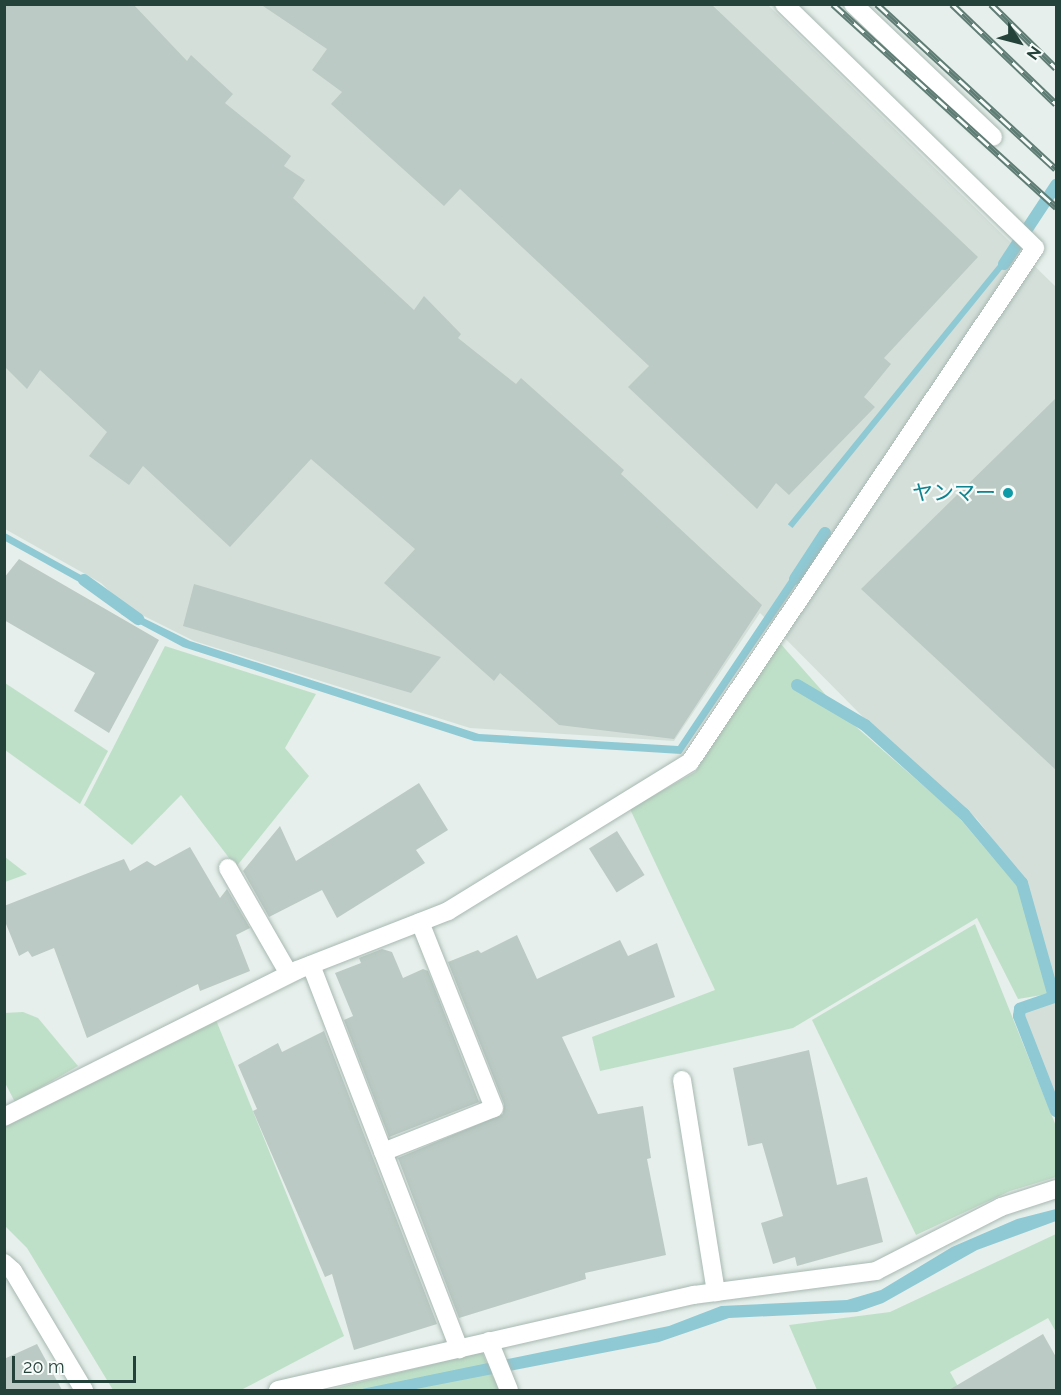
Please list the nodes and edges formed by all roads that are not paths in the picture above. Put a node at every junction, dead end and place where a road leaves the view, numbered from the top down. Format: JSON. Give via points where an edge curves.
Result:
{"nodes":[{"id":1,"x":784,"y":4,"type":"edge"},
{"id":2,"x":853,"y":4,"type":"edge"},
{"id":3,"x":993,"y":137,"type":"dead end"},
{"id":4,"x":228,"y":868,"type":"dead end"},
{"id":5,"x":420,"y":922,"type":"junction"},
{"id":6,"x":311,"y":965,"type":"junction"},
{"id":7,"x":289,"y":974,"type":"junction"},
{"id":8,"x":682,"y":1080,"type":"dead end"},
{"id":9,"x":4,"y":1117,"type":"edge"},
{"id":10,"x":383,"y":1152,"type":"junction"},
{"id":11,"x":1056,"y":1189,"type":"edge"},
{"id":12,"x":4,"y":1263,"type":"edge"},
{"id":13,"x":716,"y":1292,"type":"junction"},
{"id":14,"x":489,"y":1341,"type":"junction"},
{"id":15,"x":459,"y":1349,"type":"junction"},
{"id":16,"x":84,"y":1390,"type":"edge"},
{"id":17,"x":278,"y":1390,"type":"edge"},
{"id":18,"x":509,"y":1390,"type":"edge"}],
"edges":[{"from":1,"to":5,"type":"street","via":[[1035,248],[690,762],[448,911]]},
{"from":2,"to":3,"type":"street"},
{"from":4,"to":7,"type":"street"},
{"from":5,"to":6,"type":"street"},
{"from":5,"to":10,"type":"street","via":[[494,1107]]},
{"from":6,"to":7,"type":"street"},
{"from":6,"to":10,"type":"street"},
{"from":7,"to":9,"type":"street"},
{"from":8,"to":13,"type":"street"},
{"from":10,"to":15,"type":"street"},
{"from":11,"to":13,"type":"street","via":[[1001,1207],[876,1271]]},
{"from":12,"to":16,"type":"street","via":[[14,1271]]},
{"from":13,"to":14,"type":"street"},
{"from":14,"to":15,"type":"street"},
{"from":14,"to":18,"type":"street"},
{"from":15,"to":17,"type":"street"}]}
